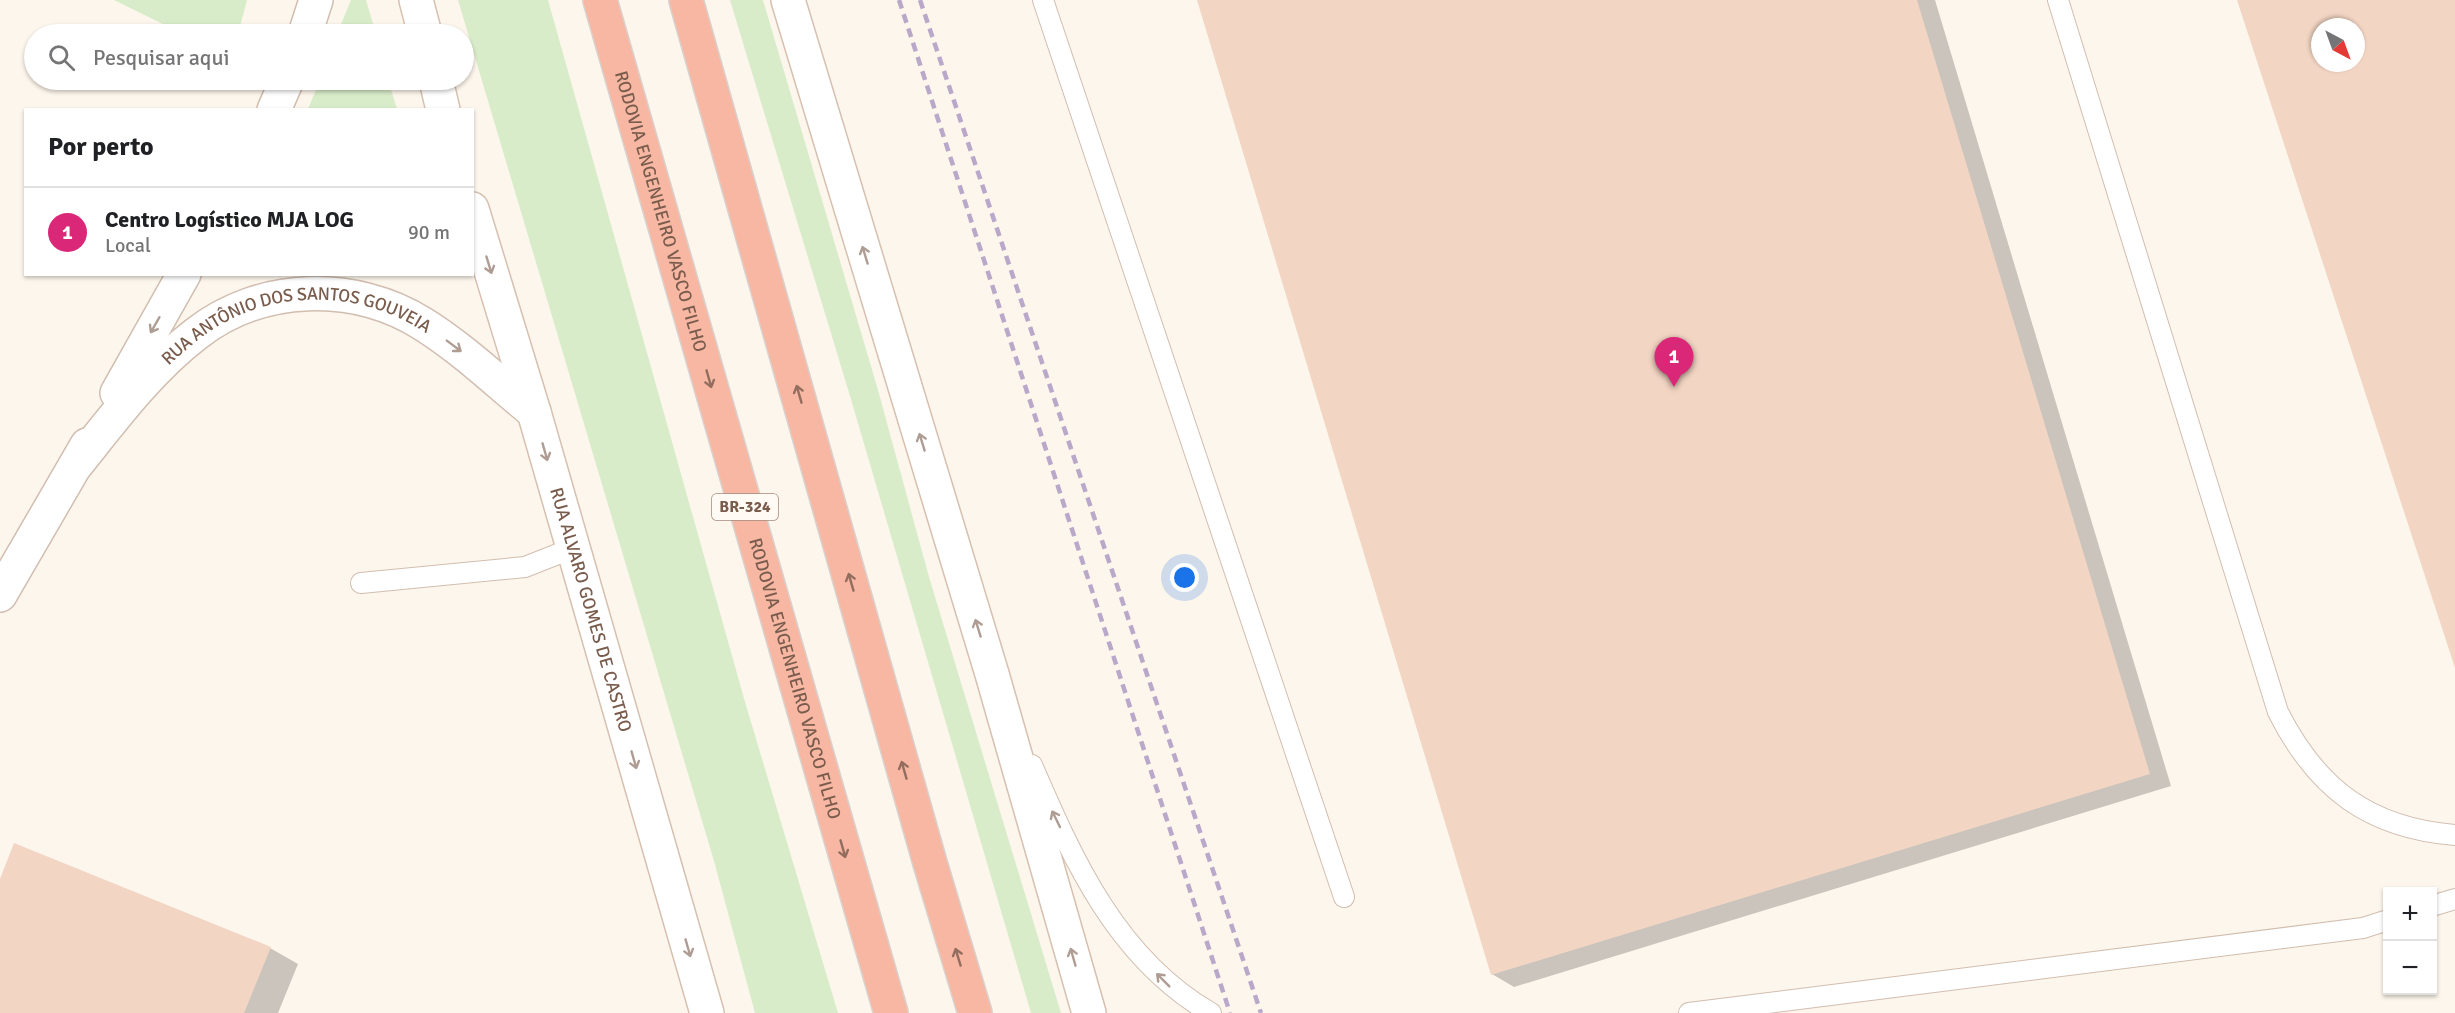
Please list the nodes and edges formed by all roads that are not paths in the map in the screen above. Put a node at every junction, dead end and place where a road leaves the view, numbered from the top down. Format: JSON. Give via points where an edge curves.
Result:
{"nodes":[{"id":1,"x":316,"y":0,"type":"edge"},
{"id":2,"x":416,"y":0,"type":"edge"},
{"id":3,"x":600,"y":0,"type":"edge"},
{"id":4,"x":686,"y":0,"type":"edge"},
{"id":5,"x":788,"y":0,"type":"edge"},
{"id":6,"x":1043,"y":0,"type":"edge"},
{"id":7,"x":2058,"y":0,"type":"edge"},
{"id":8,"x":308,"y":24,"type":"edge"},
{"id":9,"x":422,"y":24,"type":"edge"},
{"id":10,"x":283,"y":90,"type":"edge"},
{"id":11,"x":438,"y":90,"type":"edge"},
{"id":12,"x":275,"y":108,"type":"edge"},
{"id":13,"x":443,"y":108,"type":"edge"},
{"id":14,"x":474,"y":216,"type":"edge"},
{"id":15,"x":183,"y":276,"type":"edge"},
{"id":16,"x":534,"y":412,"type":"junction"},
{"id":17,"x":76,"y":465,"type":"junction"},
{"id":18,"x":573,"y":548,"type":"junction"},
{"id":19,"x":361,"y":583,"type":"dead end"},
{"id":20,"x":0,"y":595,"type":"edge"},
{"id":21,"x":992,"y":674,"type":"junction"},
{"id":22,"x":2455,"y":835,"type":"edge"},
{"id":23,"x":1344,"y":897,"type":"dead end"},
{"id":24,"x":2455,"y":899,"type":"edge"},
{"id":25,"x":2437,"y":905,"type":"edge"},
{"id":26,"x":2383,"y":922,"type":"edge"},
{"id":27,"x":707,"y":1013,"type":"edge"},
{"id":28,"x":891,"y":1013,"type":"edge"},
{"id":29,"x":975,"y":1013,"type":"edge"},
{"id":30,"x":1089,"y":1013,"type":"edge"},
{"id":31,"x":1211,"y":1013,"type":"edge"},
{"id":32,"x":1689,"y":1013,"type":"edge"}],
"edges":[{"from":1,"to":8,"type":"main road"},
{"from":2,"to":9,"type":"main road"},
{"from":3,"to":28,"type":"highway","name":"RODOVIA ENGENHEIRO VASCO FILHO","number":"BR-324","one_way":true},
{"from":29,"to":4,"type":"highway","one_way":true},
{"from":21,"to":5,"type":"main road","one_way":true},
{"from":6,"to":23,"type":"lane"},
{"from":7,"to":22,"type":"lane","via":[[2278,712],[2293,741],[2324,780],[2353,804],[2395,825],[2424,833]]},
{"from":10,"to":12,"type":"main road"},
{"from":11,"to":13,"type":"main road"},
{"from":14,"to":16,"type":"main road","name":"RUA ALVARO GOMES DE CASTRO","one_way":true},
{"from":15,"to":17,"type":"main road","name":"RUA ANTÔNIO DOS SANTOS GOUVEIA","one_way":true},
{"from":17,"to":16,"type":"main road","name":"RUA ANTÔNIO DOS SANTOS GOUVEIA","one_way":true,"via":[[151,374],[197,333],[267,300],[305,292],[343,294],[405,315],[453,345]]},
{"from":16,"to":18,"type":"main road","name":"RUA ALVARO GOMES DE CASTRO","one_way":true},
{"from":17,"to":20,"type":"main road","name":"RUA ANTÔNIO DOS SANTOS GOUVEIA"},
{"from":18,"to":19,"type":"lane","via":[[525,567]]},
{"from":18,"to":27,"type":"main road","name":"RUA ALVARO GOMES DE CASTRO","one_way":true},
{"from":30,"to":21,"type":"main road","one_way":true},
{"from":31,"to":21,"type":"lane","one_way":true,"via":[[1171,987],[1113,924],[1059,827]]},
{"from":24,"to":25,"type":"lane"},
{"from":26,"to":32,"type":"lane","via":[[2363,928]]}]}
